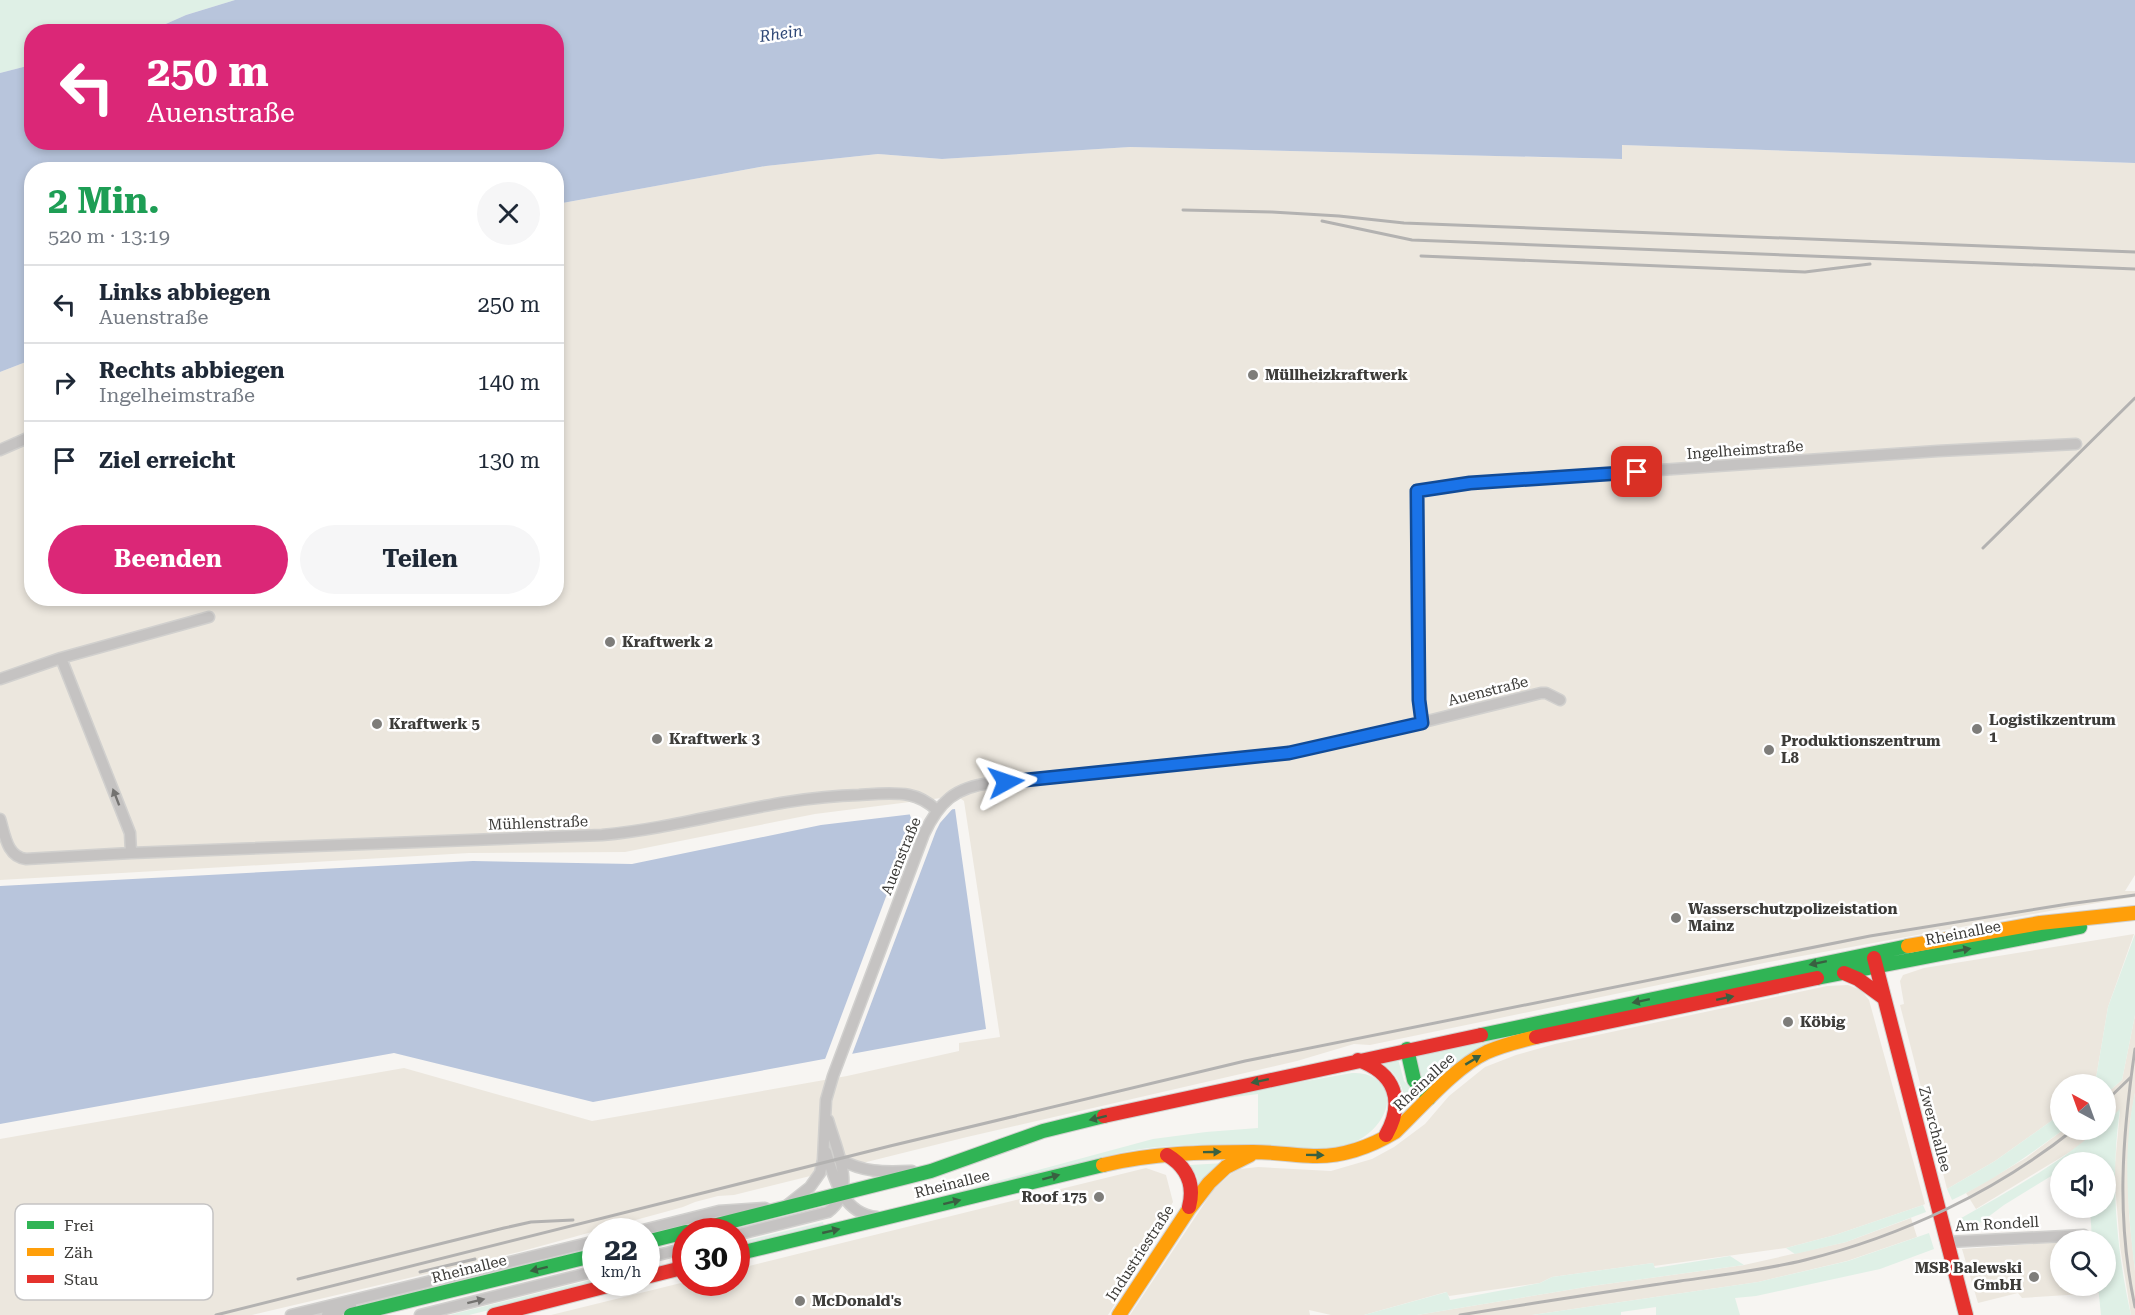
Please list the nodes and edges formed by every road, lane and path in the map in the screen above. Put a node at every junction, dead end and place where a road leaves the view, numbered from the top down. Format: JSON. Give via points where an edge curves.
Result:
{"nodes":[{"id":1,"x":24,"y":440,"type":"edge"},
{"id":2,"x":2076,"y":444,"type":"dead end"},
{"id":3,"x":0,"y":450,"type":"edge"},
{"id":4,"x":209,"y":617,"type":"dead end"},
{"id":5,"x":61,"y":658,"type":"junction"},
{"id":6,"x":0,"y":679,"type":"edge"},
{"id":7,"x":1560,"y":700,"type":"dead end"},
{"id":8,"x":1422,"y":723,"type":"junction"},
{"id":9,"x":937,"y":810,"type":"junction"},
{"id":10,"x":0,"y":819,"type":"edge"},
{"id":11,"x":131,"y":853,"type":"junction"},
{"id":12,"x":2135,"y":914,"type":"edge"},
{"id":13,"x":1874,"y":959,"type":"junction"},
{"id":14,"x":1844,"y":973,"type":"junction"},
{"id":15,"x":1884,"y":998,"type":"junction"},
{"id":16,"x":1407,"y":1049,"type":"junction"},
{"id":17,"x":1358,"y":1060,"type":"junction"},
{"id":18,"x":1429,"y":1098,"type":"junction"},
{"id":19,"x":826,"y":1111,"type":"junction"},
{"id":20,"x":1382,"y":1140,"type":"junction"},
{"id":21,"x":824,"y":1143,"type":"junction"},
{"id":22,"x":1257,"y":1152,"type":"junction"},
{"id":23,"x":1167,"y":1155,"type":"junction"},
{"id":24,"x":839,"y":1159,"type":"junction"},
{"id":25,"x":931,"y":1171,"type":"junction"},
{"id":26,"x":842,"y":1193,"type":"junction"},
{"id":27,"x":782,"y":1209,"type":"junction"},
{"id":28,"x":1189,"y":1209,"type":"junction"},
{"id":29,"x":889,"y":1217,"type":"junction"},
{"id":30,"x":745,"y":1218,"type":"edge"},
{"id":31,"x":660,"y":1226,"type":"edge"},
{"id":32,"x":750,"y":1232,"type":"edge"},
{"id":33,"x":2050,"y":1237,"type":"edge"},
{"id":34,"x":1948,"y":1242,"type":"junction"},
{"id":35,"x":582,"y":1244,"type":"edge"},
{"id":36,"x":750,"y":1251,"type":"edge"},
{"id":37,"x":582,"y":1258,"type":"edge"},
{"id":38,"x":582,"y":1274,"type":"edge"},
{"id":39,"x":397,"y":1290,"type":"junction"},
{"id":40,"x":582,"y":1292,"type":"edge"},
{"id":41,"x":291,"y":1315,"type":"edge"},
{"id":42,"x":327,"y":1315,"type":"edge"},
{"id":43,"x":351,"y":1315,"type":"edge"},
{"id":44,"x":420,"y":1315,"type":"edge"},
{"id":45,"x":494,"y":1315,"type":"edge"},
{"id":46,"x":1119,"y":1315,"type":"edge"},
{"id":47,"x":1966,"y":1315,"type":"edge"}],
"edges":[{"from":1,"to":3,"type":"street"},
{"from":2,"to":8,"type":"street","name":"Ingelheimstraße","via":[[1470,483],[1417,491]]},
{"from":4,"to":5,"type":"street"},
{"from":5,"to":6,"type":"street"},
{"from":11,"to":5,"type":"street","one_way":true,"via":[[130,834]]},
{"from":7,"to":8,"type":"street","name":"Auenstraße","via":[[1541,693]]},
{"from":8,"to":9,"type":"street","name":"Auenstraße","via":[[1289,753],[983,784],[961,790]]},
{"from":9,"to":11,"type":"street","name":"Mühlenstraße","via":[[910,795],[821,796],[602,835]]},
{"from":9,"to":19,"type":"street","name":"Auenstraße","via":[[924,834],[837,1067]]},
{"from":10,"to":11,"type":"street","name":"Mühlenstraße","via":[[10,849],[19,858]]},
{"from":12,"to":13,"type":"main road","name":"Rheinallee","via":[[2040,923]]},
{"from":13,"to":14,"type":"main road","name":"Rheinallee"},
{"from":13,"to":15,"type":"main road","name":"Zwerchallee"},
{"from":13,"to":16,"type":"main road","name":"Rheinallee","one_way":true},
{"from":14,"to":15,"type":"main road"},
{"from":18,"to":14,"type":"main road","name":"Rheinallee","one_way":true,"via":[[1466,1065],[1513,1042]]},
{"from":15,"to":34,"type":"main road","name":"Zwerchallee"},
{"from":16,"to":17,"type":"main road","name":"Rheinallee"},
{"from":16,"to":18,"type":"main road","via":[[1414,1080]]},
{"from":17,"to":20,"type":"main road","via":[[1377,1068],[1394,1089],[1396,1116]]},
{"from":17,"to":25,"type":"main road","name":"Rheinallee","one_way":true,"via":[[1043,1131]]},
{"from":18,"to":20,"type":"main road","name":"Rheinallee","via":[[1406,1123]]},
{"from":19,"to":21,"type":"street","name":"Auenstraße"},
{"from":19,"to":24,"type":"street","name":"Auenstraße"},
{"from":22,"to":20,"type":"main road","name":"Rheinallee","one_way":true,"via":[[1329,1155]]},
{"from":21,"to":26,"type":"street","name":"Auenstraße"},
{"from":21,"to":27,"type":"street","name":"Auenstraße","via":[[816,1179]]},
{"from":23,"to":22,"type":"main road","name":"Rheinallee","one_way":true},
{"from":22,"to":28,"type":"main road","name":"Industriestraße","via":[[1221,1171]]},
{"from":23,"to":28,"type":"main road","name":"Industriestraße","via":[[1180,1163],[1188,1175],[1192,1188]]},
{"from":29,"to":23,"type":"main road","name":"Rheinallee","one_way":true,"via":[[1079,1169]]},
{"from":24,"to":25,"type":"street","via":[[869,1171]]},
{"from":24,"to":26,"type":"street","name":"Auenstraße","via":[[845,1181]]},
{"from":25,"to":26,"type":"main road","name":"Rheinallee"},
{"from":26,"to":27,"type":"main road","name":"Rheinallee"},
{"from":26,"to":29,"type":"street","name":"Auenstraße","via":[[862,1214]]},
{"from":26,"to":32,"type":"street","via":[[828,1212]]},
{"from":27,"to":30,"type":"main road","name":"Rheinallee"},
{"from":27,"to":31,"type":"street","name":"Rheinallee","via":[[719,1211]]},
{"from":28,"to":46,"type":"main road","name":"Industriestraße"},
{"from":36,"to":29,"type":"main road","name":"Rheinallee","one_way":true},
{"from":33,"to":34,"type":"street","name":"Am Rondell"},
{"from":34,"to":47,"type":"main road","name":"Zwerchallee"},
{"from":35,"to":39,"type":"street","name":"Rheinallee"},
{"from":37,"to":43,"type":"main road","name":"Rheinallee","one_way":true},
{"from":44,"to":38,"type":"street","one_way":true},
{"from":39,"to":41,"type":"street","name":"Rheinallee"},
{"from":39,"to":42,"type":"street","name":"Rheinallee"},
{"from":40,"to":45,"type":"main road"}]}
